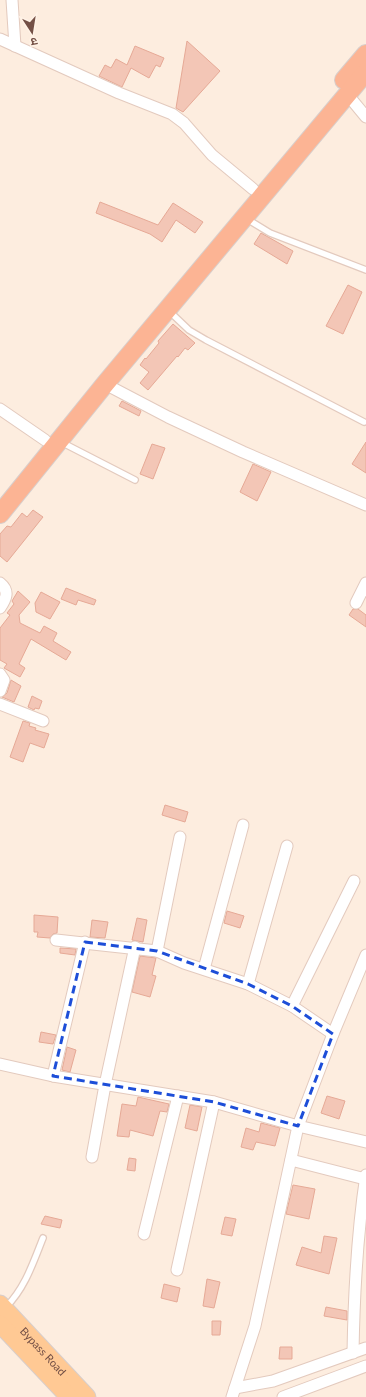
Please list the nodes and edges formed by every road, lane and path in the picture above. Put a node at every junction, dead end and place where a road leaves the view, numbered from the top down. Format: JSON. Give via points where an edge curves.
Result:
{"nodes":[{"id":1,"x":12,"y":0,"type":"edge"},
{"id":2,"x":0,"y":39,"type":"edge"},
{"id":3,"x":15,"y":46,"type":"junction"},
{"id":4,"x":366,"y":54,"type":"edge"},
{"id":5,"x":366,"y":72,"type":"edge"},
{"id":6,"x":347,"y":94,"type":"junction"},
{"id":7,"x":366,"y":118,"type":"edge"},
{"id":8,"x":253,"y":189,"type":"junction"},
{"id":9,"x":244,"y":217,"type":"junction"},
{"id":10,"x":366,"y":270,"type":"edge"},
{"id":11,"x":168,"y":310,"type":"junction"},
{"id":12,"x":105,"y":384,"type":"junction"},
{"id":13,"x":0,"y":408,"type":"edge"},
{"id":14,"x":364,"y":422,"type":"dead end"},
{"id":15,"x":52,"y":441,"type":"junction"},
{"id":16,"x":135,"y":480,"type":"dead end"},
{"id":17,"x":0,"y":495,"type":"edge"},
{"id":18,"x":366,"y":505,"type":"edge"},
{"id":19,"x":0,"y":514,"type":"edge"},
{"id":20,"x":0,"y":583,"type":"edge"},
{"id":21,"x":366,"y":583,"type":"edge"},
{"id":22,"x":356,"y":603,"type":"dead end"},
{"id":23,"x":0,"y":608,"type":"edge"},
{"id":24,"x":0,"y":674,"type":"edge"},
{"id":25,"x":0,"y":691,"type":"edge"},
{"id":26,"x":0,"y":704,"type":"edge"},
{"id":27,"x":43,"y":722,"type":"dead end"},
{"id":28,"x":243,"y":825,"type":"dead end"},
{"id":29,"x":180,"y":837,"type":"dead end"},
{"id":30,"x":287,"y":846,"type":"dead end"},
{"id":31,"x":354,"y":880,"type":"dead end"},
{"id":32,"x":56,"y":940,"type":"dead end"},
{"id":33,"x":86,"y":942,"type":"junction"},
{"id":34,"x":135,"y":947,"type":"junction"},
{"id":35,"x":156,"y":951,"type":"junction"},
{"id":36,"x":366,"y":955,"type":"edge"},
{"id":37,"x":204,"y":970,"type":"junction"},
{"id":38,"x":248,"y":984,"type":"junction"},
{"id":39,"x":292,"y":1006,"type":"junction"},
{"id":40,"x":333,"y":1034,"type":"junction"},
{"id":41,"x":0,"y":1064,"type":"edge"},
{"id":42,"x":53,"y":1076,"type":"junction"},
{"id":43,"x":105,"y":1084,"type":"junction"},
{"id":44,"x":178,"y":1096,"type":"junction"},
{"id":45,"x":214,"y":1102,"type":"junction"},
{"id":46,"x":298,"y":1126,"type":"junction"},
{"id":47,"x":366,"y":1142,"type":"edge"},
{"id":48,"x":92,"y":1157,"type":"dead end"},
{"id":49,"x":291,"y":1160,"type":"junction"},
{"id":50,"x":366,"y":1177,"type":"edge"},
{"id":51,"x":144,"y":1234,"type":"dead end"},
{"id":52,"x":43,"y":1238,"type":"dead end"},
{"id":53,"x":177,"y":1270,"type":"dead end"},
{"id":54,"x":1,"y":1312,"type":"edge"},
{"id":55,"x":366,"y":1348,"type":"edge"},
{"id":56,"x":352,"y":1353,"type":"junction"},
{"id":57,"x":366,"y":1366,"type":"edge"},
{"id":58,"x":234,"y":1393,"type":"edge"},
{"id":59,"x":303,"y":1394,"type":"edge"},
{"id":60,"x":70,"y":1397,"type":"edge"},
{"id":61,"x":87,"y":1397,"type":"edge"},
{"id":62,"x":283,"y":1397,"type":"edge"}],
"edges":[{"from":1,"to":3,"type":"street"},
{"from":2,"to":3,"type":"street"},
{"from":3,"to":8,"type":"street","via":[[172,114],[184,123],[212,155]]},
{"from":4,"to":8,"type":"highway"},
{"from":5,"to":6,"type":"highway"},
{"from":6,"to":7,"type":"street"},
{"from":6,"to":9,"type":"highway"},
{"from":8,"to":15,"type":"highway"},
{"from":9,"to":10,"type":"lane","via":[[270,233]]},
{"from":9,"to":11,"type":"highway"},
{"from":11,"to":12,"type":"highway"},
{"from":11,"to":14,"type":"lane","via":[[200,337]]},
{"from":12,"to":15,"type":"highway"},
{"from":12,"to":18,"type":"street","via":[[243,452]]},
{"from":13,"to":15,"type":"street"},
{"from":15,"to":16,"type":"lane"},
{"from":15,"to":17,"type":"highway"},
{"from":15,"to":19,"type":"highway"},
{"from":20,"to":23,"type":"street","via":[[6,589],[7,595]]},
{"from":21,"to":22,"type":"street"},
{"from":24,"to":25,"type":"street","via":[[4,680]]},
{"from":26,"to":27,"type":"street"},
{"from":28,"to":37,"type":"street"},
{"from":29,"to":35,"type":"street"},
{"from":30,"to":38,"type":"street"},
{"from":31,"to":39,"type":"street"},
{"from":32,"to":33,"type":"street"},
{"from":33,"to":34,"type":"street"},
{"from":33,"to":42,"type":"street"},
{"from":34,"to":35,"type":"street"},
{"from":34,"to":43,"type":"street"},
{"from":35,"to":37,"type":"street"},
{"from":36,"to":40,"type":"street"},
{"from":37,"to":38,"type":"street"},
{"from":38,"to":39,"type":"street"},
{"from":39,"to":40,"type":"street"},
{"from":40,"to":46,"type":"street"},
{"from":41,"to":42,"type":"street"},
{"from":42,"to":43,"type":"street"},
{"from":43,"to":44,"type":"street"},
{"from":43,"to":48,"type":"street"},
{"from":44,"to":45,"type":"street"},
{"from":44,"to":51,"type":"street"},
{"from":45,"to":46,"type":"street"},
{"from":45,"to":53,"type":"street"},
{"from":46,"to":47,"type":"street"},
{"from":46,"to":49,"type":"street"},
{"from":49,"to":50,"type":"street"},
{"from":49,"to":58,"type":"street","via":[[255,1326]]},
{"from":50,"to":56,"type":"street","via":[[360,1212]]},
{"from":52,"to":54,"type":"lane","via":[[26,1280],[17,1295]]},
{"from":54,"to":60,"type":"main road","name":"Bypass Road"},
{"from":54,"to":61,"type":"main road","name":"Bypass Road"},
{"from":55,"to":56,"type":"street"},
{"from":56,"to":58,"type":"street"},
{"from":57,"to":59,"type":"street"},
{"from":59,"to":62,"type":"street"}]}
